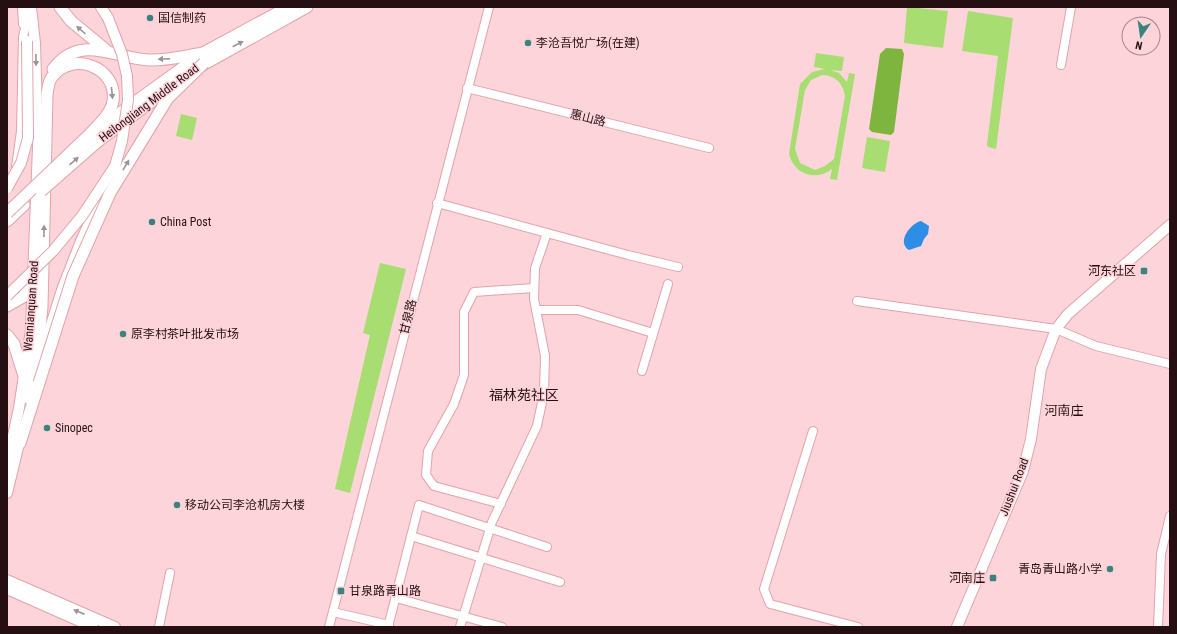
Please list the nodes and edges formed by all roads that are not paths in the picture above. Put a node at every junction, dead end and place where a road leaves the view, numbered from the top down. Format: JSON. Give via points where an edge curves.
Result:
{"nodes":[{"id":1,"x":22,"y":7,"type":"edge"},
{"id":2,"x":31,"y":7,"type":"edge"},
{"id":3,"x":60,"y":7,"type":"edge"},
{"id":4,"x":101,"y":7,"type":"edge"},
{"id":5,"x":288,"y":7,"type":"edge"},
{"id":6,"x":307,"y":7,"type":"edge"},
{"id":7,"x":489,"y":7,"type":"edge"},
{"id":8,"x":1071,"y":7,"type":"edge"},
{"id":9,"x":25,"y":39,"type":"junction"},
{"id":10,"x":106,"y":50,"type":"junction"},
{"id":11,"x":203,"y":58,"type":"junction"},
{"id":12,"x":1061,"y":65,"type":"dead end"},
{"id":13,"x":467,"y":88,"type":"junction"},
{"id":14,"x":90,"y":134,"type":"junction"},
{"id":15,"x":38,"y":147,"type":"junction"},
{"id":16,"x":709,"y":148,"type":"dead end"},
{"id":17,"x":115,"y":166,"type":"junction"},
{"id":18,"x":7,"y":188,"type":"edge"},
{"id":19,"x":7,"y":192,"type":"edge"},
{"id":20,"x":437,"y":203,"type":"junction"},
{"id":21,"x":7,"y":212,"type":"edge"},
{"id":22,"x":7,"y":221,"type":"edge"},
{"id":23,"x":1170,"y":225,"type":"edge"},
{"id":24,"x":548,"y":233,"type":"junction"},
{"id":25,"x":1170,"y":233,"type":"edge"},
{"id":26,"x":678,"y":267,"type":"dead end"},
{"id":27,"x":34,"y":277,"type":"junction"},
{"id":28,"x":668,"y":284,"type":"dead end"},
{"id":29,"x":534,"y":288,"type":"junction"},
{"id":30,"x":7,"y":296,"type":"edge"},
{"id":31,"x":857,"y":301,"type":"dead end"},
{"id":32,"x":7,"y":306,"type":"edge"},
{"id":33,"x":536,"y":310,"type":"junction"},
{"id":34,"x":1059,"y":331,"type":"junction"},
{"id":35,"x":653,"y":333,"type":"junction"},
{"id":36,"x":7,"y":335,"type":"edge"},
{"id":37,"x":1170,"y":364,"type":"edge"},
{"id":38,"x":642,"y":370,"type":"dead end"},
{"id":39,"x":24,"y":376,"type":"junction"},
{"id":40,"x":28,"y":398,"type":"junction"},
{"id":41,"x":814,"y":431,"type":"dead end"},
{"id":42,"x":20,"y":443,"type":"junction"},
{"id":43,"x":7,"y":464,"type":"edge"},
{"id":44,"x":7,"y":494,"type":"edge"},
{"id":45,"x":501,"y":504,"type":"junction"},
{"id":46,"x":1170,"y":516,"type":"edge"},
{"id":47,"x":490,"y":529,"type":"junction"},
{"id":48,"x":411,"y":536,"type":"junction"},
{"id":49,"x":546,"y":547,"type":"dead end"},
{"id":50,"x":482,"y":558,"type":"junction"},
{"id":51,"x":170,"y":573,"type":"dead end"},
{"id":52,"x":7,"y":580,"type":"edge"},
{"id":53,"x":560,"y":582,"type":"dead end"},
{"id":54,"x":7,"y":589,"type":"edge"},
{"id":55,"x":396,"y":598,"type":"junction"},
{"id":56,"x":333,"y":612,"type":"junction"},
{"id":57,"x":464,"y":617,"type":"junction"},
{"id":58,"x":388,"y":626,"type":"edge"},
{"id":59,"x":93,"y":627,"type":"edge"},
{"id":60,"x":115,"y":627,"type":"edge"},
{"id":61,"x":159,"y":627,"type":"edge"},
{"id":62,"x":329,"y":627,"type":"edge"},
{"id":63,"x":460,"y":627,"type":"edge"},
{"id":64,"x":502,"y":627,"type":"edge"},
{"id":65,"x":858,"y":627,"type":"edge"},
{"id":66,"x":956,"y":627,"type":"edge"},
{"id":67,"x":964,"y":627,"type":"edge"},
{"id":68,"x":1158,"y":627,"type":"edge"}],
"edges":[{"from":1,"to":9,"type":"street"},
{"from":2,"to":9,"type":"main road"},
{"from":2,"to":15,"type":"main road","name":"Wannianquan Road","one_way":true,"via":[[35,43]]},
{"from":10,"to":3,"type":"highway","one_way":true,"via":[[71,21]]},
{"from":4,"to":17,"type":"main road","bridge":true,"via":[[122,54],[127,76],[127,107],[122,142]]},
{"from":5,"to":11,"type":"highway","name":"Heilongjiang Middle Road"},
{"from":11,"to":6,"type":"highway","name":"Heilongjiang Middle Road","one_way":true},
{"from":7,"to":13,"type":"street","name":"甘泉路"},
{"from":8,"to":12,"type":"street"},
{"from":9,"to":18,"type":"main road","bridge":true,"via":[[28,138],[21,163]]},
{"from":9,"to":19,"type":"street","via":[[20,142],[14,180]]},
{"from":11,"to":10,"type":"highway","one_way":true,"via":[[147,60]]},
{"from":10,"to":15,"type":"highway","via":[[82,49],[61,60],[54,67],[42,93]]},
{"from":11,"to":14,"type":"highway","name":"Heilongjiang Middle Road","bridge":true},
{"from":22,"to":11,"type":"highway","name":"Heilongjiang Middle Road","one_way":true,"bridge":true,"via":[[97,142]]},
{"from":42,"to":11,"type":"highway","one_way":true,"bridge":true,"via":[[73,276],[110,193],[168,98]]},
{"from":13,"to":16,"type":"street","name":"惠山路"},
{"from":13,"to":20,"type":"street","name":"甘泉路"},
{"from":14,"to":21,"type":"highway","name":"Heilongjiang Middle Road","bridge":true},
{"from":40,"to":14,"type":"highway","one_way":true,"via":[[41,321],[49,85],[57,72],[76,63],[90,64],[100,69],[109,79],[113,90],[108,113]]},
{"from":15,"to":27,"type":"main road","name":"Wannianquan Road"},
{"from":17,"to":30,"type":"main road","bridge":true,"via":[[82,216],[52,251]]},
{"from":17,"to":40,"type":"main road","bridge":true,"via":[[63,287]]},
{"from":20,"to":24,"type":"street"},
{"from":20,"to":56,"type":"street","name":"甘泉路"},
{"from":23,"to":34,"type":"main road","name":"Jiushui Road","via":[[1068,314]]},
{"from":24,"to":26,"type":"street"},
{"from":24,"to":29,"type":"street","via":[[535,268]]},
{"from":25,"to":34,"type":"main road"},
{"from":27,"to":32,"type":"highway","via":[[23,296]]},
{"from":27,"to":39,"type":"main road","name":"Wannianquan Road","via":[[31,330]]},
{"from":28,"to":35,"type":"street"},
{"from":29,"to":33,"type":"street"},
{"from":29,"to":45,"type":"street","via":[[474,292],[464,312],[464,375],[454,404],[428,451],[426,475],[434,486]]},
{"from":31,"to":34,"type":"street"},
{"from":33,"to":35,"type":"street","via":[[578,310]]},
{"from":33,"to":45,"type":"street","via":[[545,356],[544,393],[537,426]]},
{"from":34,"to":37,"type":"street","via":[[1096,346]]},
{"from":34,"to":66,"type":"main road","name":"Jiushui Road","via":[[1041,369],[1031,439],[1023,471]]},
{"from":34,"to":67,"type":"main road","via":[[1047,370],[1037,440],[1028,473]]},
{"from":35,"to":38,"type":"street"},
{"from":36,"to":39,"type":"highway","via":[[14,344]]},
{"from":39,"to":43,"type":"main road","name":"Wannianquan Road"},
{"from":40,"to":42,"type":"main road"},
{"from":41,"to":65,"type":"street","via":[[764,589],[770,604]]},
{"from":42,"to":44,"type":"main road"},
{"from":45,"to":47,"type":"street"},
{"from":46,"to":68,"type":"street","via":[[1161,554]]},
{"from":47,"to":48,"type":"street","via":[[419,505]]},
{"from":47,"to":49,"type":"street"},
{"from":47,"to":50,"type":"street"},
{"from":48,"to":50,"type":"street"},
{"from":48,"to":55,"type":"street"},
{"from":50,"to":53,"type":"street"},
{"from":50,"to":57,"type":"street"},
{"from":51,"to":61,"type":"street"},
{"from":60,"to":52,"type":"main road","one_way":true},
{"from":54,"to":59,"type":"main road"},
{"from":55,"to":57,"type":"street"},
{"from":55,"to":58,"type":"street"},
{"from":56,"to":58,"type":"street"},
{"from":56,"to":62,"type":"street","name":"甘泉路"},
{"from":57,"to":63,"type":"street"},
{"from":57,"to":64,"type":"street"}]}
